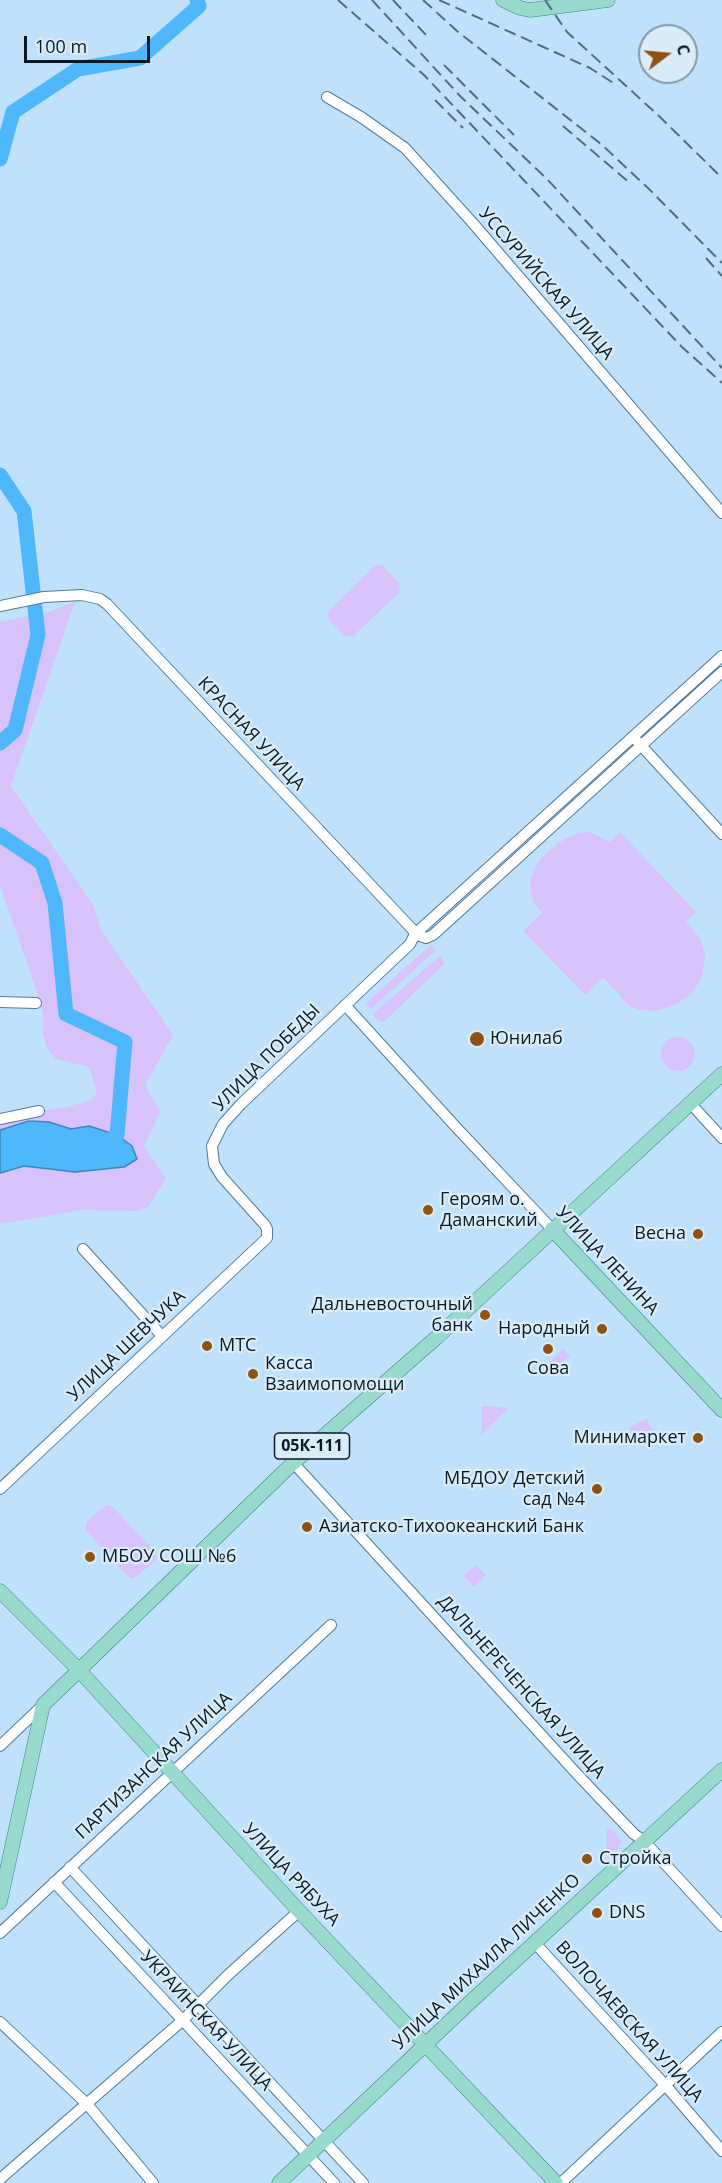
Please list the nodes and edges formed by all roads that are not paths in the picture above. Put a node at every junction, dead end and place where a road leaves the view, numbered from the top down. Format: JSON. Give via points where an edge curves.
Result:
{"nodes":[{"id":1,"x":502,"y":0,"type":"edge"},
{"id":2,"x":608,"y":0,"type":"edge"},
{"id":3,"x":327,"y":97,"type":"dead end"},
{"id":4,"x":722,"y":513,"type":"edge"},
{"id":5,"x":5,"y":605,"type":"edge"},
{"id":6,"x":722,"y":656,"type":"edge"},
{"id":7,"x":722,"y":672,"type":"edge"},
{"id":8,"x":634,"y":737,"type":"junction"},
{"id":9,"x":642,"y":746,"type":"junction"},
{"id":10,"x":722,"y":834,"type":"edge"},
{"id":11,"x":415,"y":934,"type":"junction"},
{"id":12,"x":0,"y":1002,"type":"edge"},
{"id":13,"x":36,"y":1003,"type":"dead end"},
{"id":14,"x":345,"y":1005,"type":"junction"},
{"id":15,"x":722,"y":1074,"type":"edge"},
{"id":16,"x":691,"y":1104,"type":"junction"},
{"id":17,"x":39,"y":1111,"type":"dead end"},
{"id":18,"x":0,"y":1119,"type":"edge"},
{"id":19,"x":722,"y":1138,"type":"edge"},
{"id":20,"x":265,"y":1225,"type":"joint"},
{"id":21,"x":552,"y":1229,"type":"junction"},
{"id":22,"x":83,"y":1250,"type":"dead end"},
{"id":23,"x":162,"y":1336,"type":"junction"},
{"id":24,"x":722,"y":1410,"type":"edge"},
{"id":25,"x":298,"y":1468,"type":"dead end"},
{"id":26,"x":0,"y":1489,"type":"edge"},
{"id":27,"x":0,"y":1590,"type":"edge"},
{"id":28,"x":331,"y":1625,"type":"dead end"},
{"id":29,"x":78,"y":1669,"type":"junction"},
{"id":30,"x":43,"y":1705,"type":"junction"},
{"id":31,"x":0,"y":1746,"type":"edge"},
{"id":32,"x":722,"y":1770,"type":"edge"},
{"id":33,"x":172,"y":1773,"type":"junction"},
{"id":34,"x":644,"y":1841,"type":"junction"},
{"id":35,"x":70,"y":1867,"type":"junction"},
{"id":36,"x":54,"y":1882,"type":"junction"},
{"id":37,"x":0,"y":1902,"type":"edge"},
{"id":38,"x":299,"y":1911,"type":"junction"},
{"id":39,"x":722,"y":1926,"type":"edge"},
{"id":40,"x":0,"y":1933,"type":"edge"},
{"id":41,"x":534,"y":1942,"type":"junction"},
{"id":42,"x":198,"y":2006,"type":"junction"},
{"id":43,"x":183,"y":2020,"type":"junction"},
{"id":44,"x":0,"y":2022,"type":"edge"},
{"id":45,"x":722,"y":2032,"type":"edge"},
{"id":46,"x":425,"y":2045,"type":"junction"},
{"id":47,"x":666,"y":2086,"type":"junction"},
{"id":48,"x":87,"y":2104,"type":"junction"},
{"id":49,"x":324,"y":2141,"type":"junction"},
{"id":50,"x":722,"y":2151,"type":"edge"},
{"id":51,"x":309,"y":2156,"type":"junction"},
{"id":52,"x":0,"y":2180,"type":"edge"},
{"id":53,"x":153,"y":2183,"type":"edge"},
{"id":54,"x":279,"y":2183,"type":"edge"},
{"id":55,"x":334,"y":2183,"type":"edge"},
{"id":56,"x":363,"y":2183,"type":"edge"},
{"id":57,"x":556,"y":2183,"type":"edge"},
{"id":58,"x":561,"y":2183,"type":"edge"}],
"edges":[{"from":1,"to":2,"type":"main road","via":[[530,10]]},
{"from":3,"to":4,"type":"street","name":"УССУРИЙСКАЯ УЛИЦА","via":[[405,148]]},
{"from":5,"to":11,"type":"street","name":"КРАСНАЯ УЛИЦА","via":[[82,595],[107,604]]},
{"from":6,"to":8,"type":"street","name":"УЛИЦА ПОБЕДЫ"},
{"from":7,"to":9,"type":"street"},
{"from":8,"to":9,"type":"street"},
{"from":8,"to":11,"type":"street","name":"УЛИЦА ПОБЕДЫ"},
{"from":9,"to":10,"type":"street"},
{"from":9,"to":11,"type":"street","via":[[433,935],[426,938]]},
{"from":11,"to":14,"type":"street","name":"УЛИЦА ПОБЕДЫ","via":[[410,944]]},
{"from":12,"to":13,"type":"street"},
{"from":14,"to":20,"type":"street","name":"УЛИЦА ПОБЕДЫ","via":[[241,1104],[213,1141],[218,1171]]},
{"from":14,"to":21,"type":"street","name":"УЛИЦА ЛЕНИНА"},
{"from":15,"to":16,"type":"main road","number":"05К-111"},
{"from":16,"to":19,"type":"street"},
{"from":16,"to":21,"type":"main road","number":"05К-111"},
{"from":17,"to":18,"type":"street"},
{"from":20,"to":23,"type":"street","name":"УЛИЦА ШЕВЧУКА","via":[[267,1238],[258,1248]]},
{"from":21,"to":24,"type":"main road","name":"УЛИЦА ЛЕНИНА"},
{"from":21,"to":29,"type":"main road","number":"05К-111","via":[[436,1338],[293,1463]]},
{"from":22,"to":23,"type":"street"},
{"from":23,"to":26,"type":"street","name":"УЛИЦА ШЕВЧУКА"},
{"from":25,"to":34,"type":"street","name":"ДАЛЬНЕРЕЧЕНСКАЯ УЛИЦА","via":[[577,1774]]},
{"from":27,"to":29,"type":"main road","name":"УЛИЦА РЯБУХА"},
{"from":28,"to":33,"type":"street","name":"ПАРТИЗАНСКАЯ УЛИЦА"},
{"from":29,"to":30,"type":"main road","number":"05К-111"},
{"from":29,"to":33,"type":"main road","name":"УЛИЦА РЯБУХА"},
{"from":30,"to":31,"type":"street"},
{"from":30,"to":37,"type":"main road"},
{"from":32,"to":34,"type":"main road","name":"УЛИЦА МИХАИЛА ЛИЧЕНКО"},
{"from":33,"to":35,"type":"street","name":"ПАРТИЗАНСКАЯ УЛИЦА"},
{"from":33,"to":38,"type":"main road","name":"УЛИЦА РЯБУХА"},
{"from":34,"to":39,"type":"street","name":"ДАЛЬНЕРЕЧЕНСКАЯ УЛИЦА"},
{"from":34,"to":41,"type":"main road","name":"УЛИЦА МИХАИЛА ЛИЧЕНКО"},
{"from":35,"to":36,"type":"street","name":"ПАРТИЗАНСКАЯ УЛИЦА"},
{"from":35,"to":42,"type":"street"},
{"from":36,"to":40,"type":"street","name":"ПАРТИЗАНСКАЯ УЛИЦА"},
{"from":36,"to":43,"type":"street","name":"УКРАИНСКАЯ УЛИЦА"},
{"from":38,"to":42,"type":"street"},
{"from":38,"to":46,"type":"main road","name":"УЛИЦА РЯБУХА"},
{"from":41,"to":46,"type":"main road","name":"УЛИЦА МИХАИЛА ЛИЧЕНКО"},
{"from":41,"to":47,"type":"street","name":"ВОЛОЧАЕВСКАЯ УЛИЦА"},
{"from":42,"to":43,"type":"street"},
{"from":42,"to":49,"type":"street"},
{"from":43,"to":48,"type":"street"},
{"from":43,"to":51,"type":"street","name":"УКРАИНСКАЯ УЛИЦА"},
{"from":44,"to":48,"type":"street"},
{"from":45,"to":47,"type":"street"},
{"from":46,"to":49,"type":"main road","name":"УЛИЦА МИХАИЛА ЛИЧЕНКО"},
{"from":46,"to":57,"type":"main road","name":"УЛИЦА РЯБУХА"},
{"from":47,"to":50,"type":"street","name":"ВОЛОЧАЕВСКАЯ УЛИЦА"},
{"from":47,"to":58,"type":"street"},
{"from":48,"to":52,"type":"street"},
{"from":48,"to":53,"type":"street"},
{"from":49,"to":51,"type":"main road","name":"УЛИЦА МИХАИЛА ЛИЧЕНКО"},
{"from":49,"to":56,"type":"street"},
{"from":51,"to":54,"type":"main road","name":"УЛИЦА МИХАИЛА ЛИЧЕНКО"},
{"from":51,"to":55,"type":"street","name":"УКРАИНСКАЯ УЛИЦА"}]}
